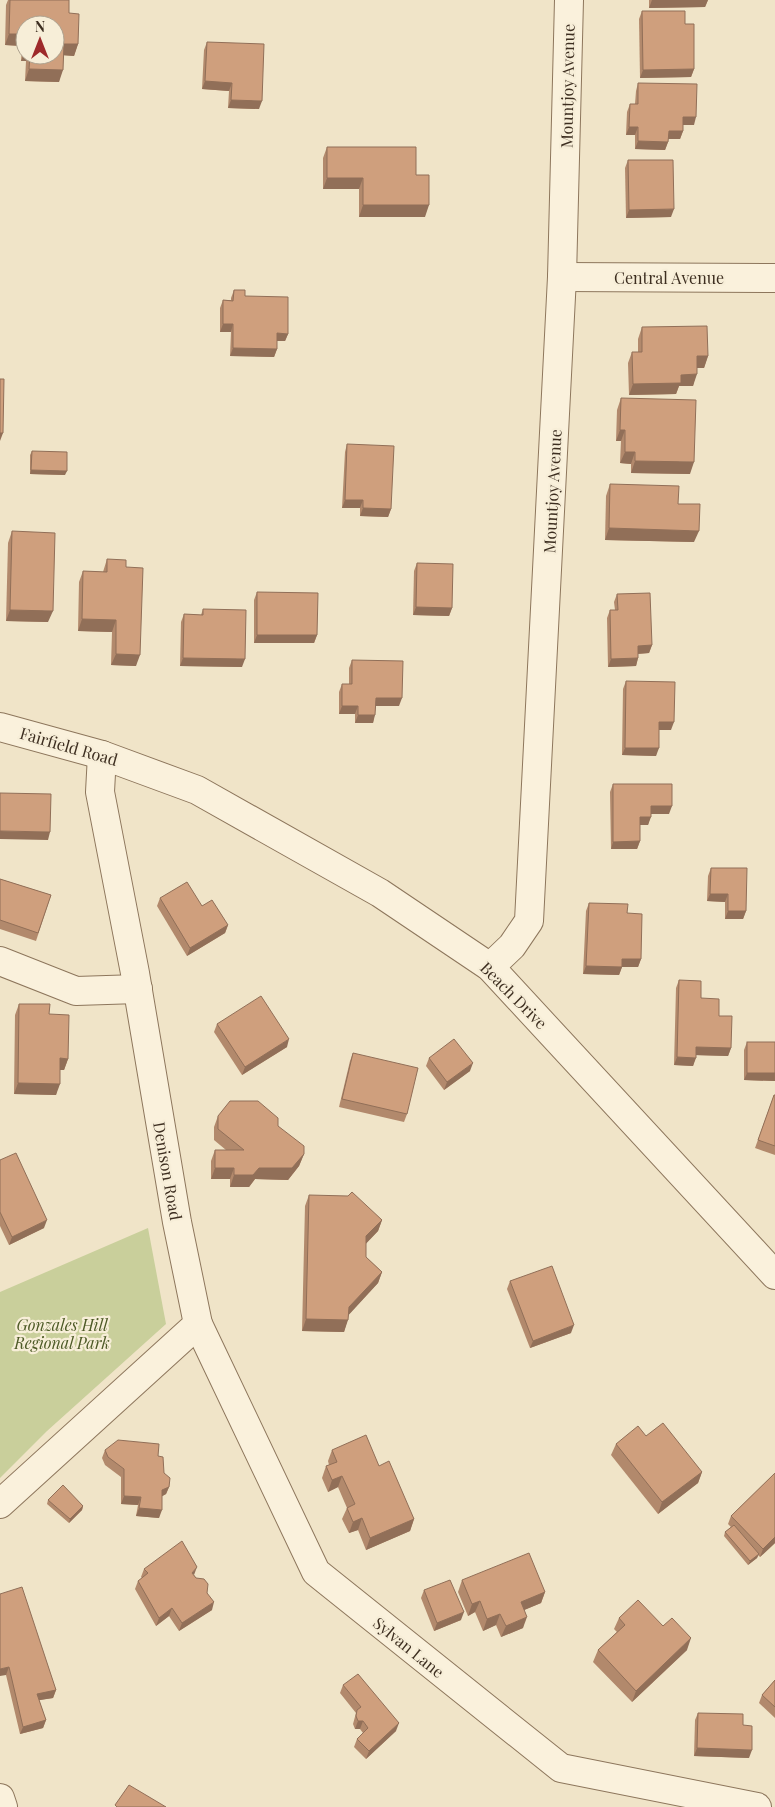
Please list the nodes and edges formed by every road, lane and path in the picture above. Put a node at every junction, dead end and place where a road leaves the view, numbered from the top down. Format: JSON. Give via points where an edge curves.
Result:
{"nodes":[{"id":1,"x":569,"y":0,"type":"edge"},
{"id":2,"x":562,"y":277,"type":"junction"},
{"id":3,"x":775,"y":278,"type":"edge"},
{"id":4,"x":0,"y":727,"type":"edge"},
{"id":5,"x":102,"y":755,"type":"junction"},
{"id":6,"x":138,"y":767,"type":"joint"},
{"id":7,"x":0,"y":961,"type":"edge"},
{"id":8,"x":490,"y":967,"type":"junction"},
{"id":9,"x":138,"y":989,"type":"junction"},
{"id":10,"x":775,"y":1275,"type":"edge"},
{"id":11,"x":198,"y":1324,"type":"junction"},
{"id":12,"x":0,"y":1504,"type":"edge"},
{"id":13,"x":0,"y":1798,"type":"edge"},
{"id":14,"x":3,"y":1807,"type":"edge"},
{"id":15,"x":757,"y":1807,"type":"edge"}],
"edges":[{"from":1,"to":2,"type":"street","name":"Mountjoy Avenue"},
{"from":2,"to":3,"type":"street","name":"Central Avenue"},
{"from":2,"to":8,"type":"street","name":"Mountjoy Avenue","via":[[529,921],[512,946]]},
{"from":4,"to":5,"type":"street","name":"Fairfield Road"},
{"from":5,"to":6,"type":"street","name":"Fairfield Road"},
{"from":5,"to":9,"type":"street","name":"Denison Road","via":[[100,792]]},
{"from":6,"to":8,"type":"street","name":"Beach Drive","via":[[197,790],[371,888]]},
{"from":7,"to":9,"type":"street","via":[[76,991]]},
{"from":8,"to":10,"type":"street","name":"Beach Drive"},
{"from":9,"to":11,"type":"street","name":"Denison Road","via":[[177,1222]]},
{"from":11,"to":12,"type":"street"},
{"from":11,"to":15,"type":"street","name":"Sylvan Lane","via":[[316,1572],[561,1768]]},
{"from":13,"to":14,"type":"street"}]}
